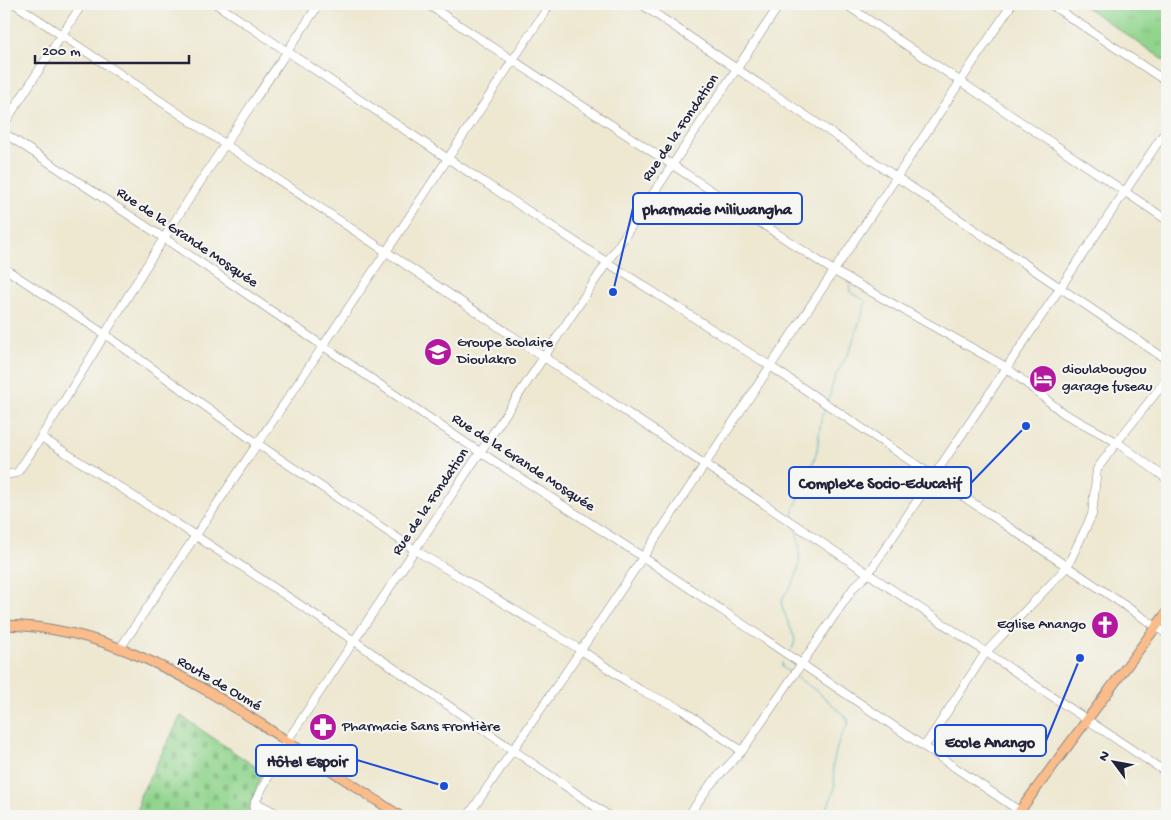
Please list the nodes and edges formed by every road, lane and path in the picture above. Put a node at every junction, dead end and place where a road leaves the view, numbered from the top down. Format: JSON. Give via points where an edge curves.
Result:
{"nodes":[{"id":1,"x":15,"y":4,"type":"edge"},
{"id":2,"x":82,"y":4,"type":"edge"},
{"id":3,"x":216,"y":4,"type":"edge"},
{"id":4,"x":319,"y":4,"type":"edge"},
{"id":5,"x":427,"y":4,"type":"edge"},
{"id":6,"x":550,"y":4,"type":"edge"},
{"id":7,"x":641,"y":4,"type":"edge"},
{"id":8,"x":780,"y":4,"type":"edge"},
{"id":9,"x":845,"y":4,"type":"edge"},
{"id":10,"x":1012,"y":4,"type":"edge"},
{"id":11,"x":1050,"y":4,"type":"edge"},
{"id":12,"x":61,"y":36,"type":"junction"},
{"id":13,"x":287,"y":52,"type":"junction"},
{"id":14,"x":512,"y":60,"type":"junction"},
{"id":15,"x":737,"y":69,"type":"junction"},
{"id":16,"x":960,"y":81,"type":"junction"},
{"id":17,"x":1167,"y":82,"type":"edge"},
{"id":18,"x":4,"y":124,"type":"edge"},
{"id":19,"x":1167,"y":129,"type":"edge"},
{"id":20,"x":4,"y":133,"type":"edge"},
{"id":21,"x":226,"y":145,"type":"junction"},
{"id":22,"x":447,"y":158,"type":"junction"},
{"id":23,"x":672,"y":165,"type":"junction"},
{"id":24,"x":897,"y":176,"type":"junction"},
{"id":25,"x":1125,"y":191,"type":"junction"},
{"id":26,"x":1167,"y":220,"type":"edge"},
{"id":27,"x":164,"y":238,"type":"junction"},
{"id":28,"x":386,"y":252,"type":"junction"},
{"id":29,"x":608,"y":263,"type":"junction"},
{"id":30,"x":4,"y":268,"type":"edge"},
{"id":31,"x":834,"y":270,"type":"junction"},
{"id":32,"x":1061,"y":286,"type":"junction"},
{"id":33,"x":106,"y":335,"type":"junction"},
{"id":34,"x":322,"y":347,"type":"junction"},
{"id":35,"x":544,"y":357,"type":"junction"},
{"id":36,"x":1167,"y":360,"type":"edge"},
{"id":37,"x":770,"y":366,"type":"junction"},
{"id":38,"x":1006,"y":368,"type":"junction"},
{"id":39,"x":1167,"y":379,"type":"edge"},
{"id":40,"x":41,"y":437,"type":"junction"},
{"id":41,"x":1117,"y":442,"type":"junction"},
{"id":42,"x":258,"y":444,"type":"junction"},
{"id":43,"x":480,"y":453,"type":"junction"},
{"id":44,"x":704,"y":464,"type":"junction"},
{"id":45,"x":4,"y":475,"type":"edge"},
{"id":46,"x":934,"y":476,"type":"junction"},
{"id":47,"x":1167,"y":479,"type":"edge"},
{"id":48,"x":196,"y":536,"type":"junction"},
{"id":49,"x":415,"y":550,"type":"junction"},
{"id":50,"x":643,"y":557,"type":"junction"},
{"id":51,"x":1067,"y":567,"type":"junction"},
{"id":52,"x":868,"y":574,"type":"junction"},
{"id":53,"x":1167,"y":612,"type":"edge"},
{"id":54,"x":4,"y":625,"type":"edge"},
{"id":55,"x":1156,"y":627,"type":"junction"},
{"id":56,"x":1167,"y":634,"type":"edge"},
{"id":57,"x":353,"y":640,"type":"junction"},
{"id":58,"x":121,"y":647,"type":"junction"},
{"id":59,"x":581,"y":650,"type":"junction"},
{"id":60,"x":986,"y":652,"type":"junction"},
{"id":61,"x":802,"y":664,"type":"junction"},
{"id":62,"x":1088,"y":720,"type":"junction"},
{"id":63,"x":287,"y":741,"type":"junction"},
{"id":64,"x":925,"y":746,"type":"junction"},
{"id":65,"x":513,"y":750,"type":"junction"},
{"id":66,"x":742,"y":751,"type":"junction"},
{"id":67,"x":1167,"y":774,"type":"edge"},
{"id":68,"x":255,"y":802,"type":"junction"},
{"id":69,"x":1021,"y":815,"type":"edge"},
{"id":70,"x":253,"y":816,"type":"edge"},
{"id":71,"x":282,"y":816,"type":"edge"},
{"id":72,"x":400,"y":816,"type":"edge"},
{"id":73,"x":468,"y":816,"type":"edge"},
{"id":74,"x":609,"y":816,"type":"edge"},
{"id":75,"x":688,"y":816,"type":"edge"}],
"edges":[{"from":1,"to":12,"type":"street"},
{"from":2,"to":12,"type":"street"},
{"from":3,"to":13,"type":"street"},
{"from":4,"to":13,"type":"street"},
{"from":5,"to":14,"type":"street"},
{"from":6,"to":14,"type":"street"},
{"from":7,"to":15,"type":"street"},
{"from":8,"to":15,"type":"street","name":"Rue de la Fondation"},
{"from":9,"to":16,"type":"street"},
{"from":10,"to":16,"type":"street"},
{"from":11,"to":17,"type":"street"},
{"from":12,"to":18,"type":"street"},
{"from":12,"to":21,"type":"street"},
{"from":13,"to":21,"type":"street"},
{"from":13,"to":22,"type":"street"},
{"from":14,"to":22,"type":"street"},
{"from":14,"to":23,"type":"street"},
{"from":15,"to":23,"type":"street","name":"Rue de la Fondation"},
{"from":15,"to":24,"type":"street"},
{"from":16,"to":24,"type":"street"},
{"from":16,"to":25,"type":"street"},
{"from":19,"to":25,"type":"street"},
{"from":20,"to":27,"type":"street","name":"Rue de la Grande Mosquée"},
{"from":21,"to":27,"type":"street"},
{"from":21,"to":28,"type":"street"},
{"from":22,"to":28,"type":"street"},
{"from":22,"to":29,"type":"street"},
{"from":23,"to":29,"type":"street","name":"Rue de la Fondation"},
{"from":23,"to":31,"type":"street"},
{"from":24,"to":31,"type":"street"},
{"from":24,"to":32,"type":"street"},
{"from":25,"to":26,"type":"street"},
{"from":25,"to":32,"type":"street"},
{"from":27,"to":33,"type":"street"},
{"from":27,"to":34,"type":"street","name":"Rue de la Grande Mosquée"},
{"from":28,"to":34,"type":"street"},
{"from":28,"to":35,"type":"street"},
{"from":29,"to":35,"type":"street","name":"Rue de la Fondation"},
{"from":29,"to":37,"type":"street"},
{"from":30,"to":33,"type":"street"},
{"from":31,"to":37,"type":"street"},
{"from":31,"to":38,"type":"street"},
{"from":32,"to":36,"type":"street"},
{"from":32,"to":38,"type":"street"},
{"from":33,"to":40,"type":"street"},
{"from":33,"to":42,"type":"street"},
{"from":34,"to":42,"type":"street"},
{"from":34,"to":43,"type":"street","name":"Rue de la Grande Mosquée"},
{"from":35,"to":43,"type":"street","name":"Rue de la Fondation"},
{"from":35,"to":44,"type":"street"},
{"from":37,"to":44,"type":"street"},
{"from":37,"to":46,"type":"street"},
{"from":38,"to":41,"type":"street","via":[[1063,413]]},
{"from":38,"to":46,"type":"street"},
{"from":39,"to":41,"type":"street"},
{"from":40,"to":45,"type":"street","via":[[17,472]]},
{"from":40,"to":48,"type":"street"},
{"from":41,"to":47,"type":"street"},
{"from":41,"to":51,"type":"street","via":[[1097,470],[1092,515]]},
{"from":42,"to":48,"type":"street"},
{"from":42,"to":49,"type":"street"},
{"from":43,"to":49,"type":"street","name":"Rue de la Fondation"},
{"from":43,"to":50,"type":"street","name":"Rue de la Grande Mosquée"},
{"from":44,"to":50,"type":"street"},
{"from":44,"to":52,"type":"street"},
{"from":46,"to":51,"type":"street"},
{"from":46,"to":52,"type":"street"},
{"from":48,"to":57,"type":"street"},
{"from":48,"to":58,"type":"street"},
{"from":49,"to":57,"type":"street","name":"Rue de la Fondation"},
{"from":49,"to":59,"type":"street"},
{"from":50,"to":59,"type":"street"},
{"from":50,"to":61,"type":"street","name":"Rue de la Grande Mosquée"},
{"from":51,"to":55,"type":"street"},
{"from":51,"to":60,"type":"street"},
{"from":52,"to":60,"type":"street"},
{"from":52,"to":61,"type":"street","via":[[854,587]]},
{"from":53,"to":55,"type":"main road"},
{"from":54,"to":58,"type":"main road","name":"Route de Oumé","via":[[59,631]]},
{"from":55,"to":56,"type":"street"},
{"from":55,"to":62,"type":"main road"},
{"from":57,"to":63,"type":"street","name":"Rue de la Fondation"},
{"from":57,"to":65,"type":"street"},
{"from":58,"to":63,"type":"main road","name":"Route de Oumé","via":[[205,688]]},
{"from":59,"to":65,"type":"street"},
{"from":59,"to":66,"type":"street","via":[[640,690],[681,710]]},
{"from":60,"to":62,"type":"street"},
{"from":60,"to":64,"type":"street"},
{"from":61,"to":64,"type":"street","name":"Rue de la Grande Mosquée"},
{"from":61,"to":66,"type":"street"},
{"from":62,"to":67,"type":"street"},
{"from":62,"to":69,"type":"main road"},
{"from":63,"to":68,"type":"street","name":"Rue de la Fondation"},
{"from":63,"to":72,"type":"main road","name":"Route de Oumé"},
{"from":64,"to":69,"type":"street","name":"Rue de la Grande Mosquée"},
{"from":65,"to":73,"type":"street"},
{"from":65,"to":74,"type":"street"},
{"from":66,"to":75,"type":"street","via":[[710,785]]},
{"from":68,"to":70,"type":"street","name":"Rue de la Fondation"},
{"from":68,"to":71,"type":"street"}]}
